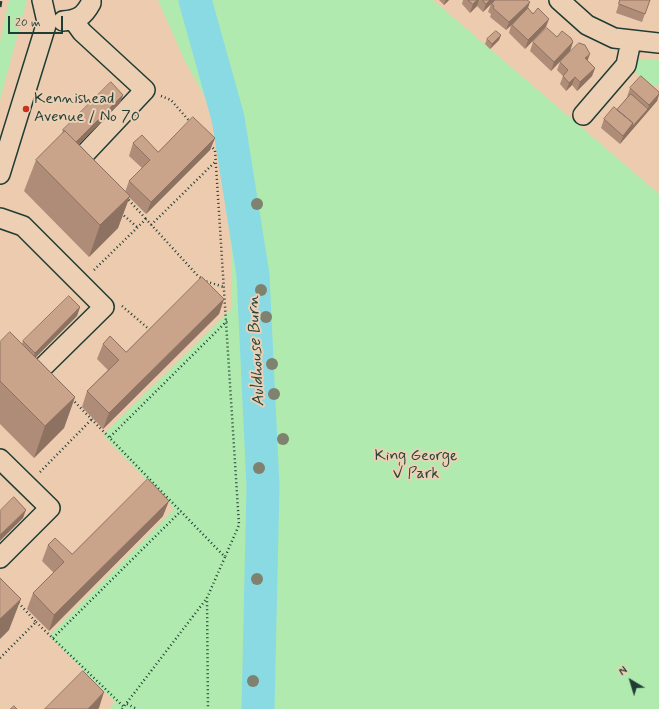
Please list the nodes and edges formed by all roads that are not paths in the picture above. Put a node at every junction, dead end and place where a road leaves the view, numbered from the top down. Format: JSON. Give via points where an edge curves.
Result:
{"nodes":[{"id":1,"x":42,"y":0,"type":"edge"},
{"id":2,"x":91,"y":0,"type":"edge"},
{"id":3,"x":559,"y":0,"type":"edge"},
{"id":4,"x":74,"y":21,"type":"junction"},
{"id":5,"x":47,"y":22,"type":"junction"},
{"id":6,"x":631,"y":41,"type":"junction"},
{"id":7,"x":659,"y":44,"type":"edge"},
{"id":8,"x":583,"y":115,"type":"dead end"},
{"id":9,"x":80,"y":159,"type":"edge"},
{"id":10,"x":0,"y":174,"type":"edge"},
{"id":11,"x":0,"y":218,"type":"edge"},
{"id":12,"x":42,"y":368,"type":"edge"},
{"id":13,"x":0,"y":459,"type":"edge"},
{"id":14,"x":0,"y":558,"type":"edge"}],
"edges":[{"from":1,"to":5,"type":"street"},
{"from":2,"to":4,"type":"street","via":[[92,3],[83,16]]},
{"from":3,"to":6,"type":"street","via":[[587,25],[614,38]]},
{"from":4,"to":5,"type":"street"},
{"from":4,"to":9,"type":"street","via":[[82,32],[146,90]]},
{"from":5,"to":10,"type":"street"},
{"from":6,"to":7,"type":"street"},
{"from":6,"to":8,"type":"street","via":[[626,66]]},
{"from":11,"to":12,"type":"street","via":[[23,226],[104,307]]},
{"from":13,"to":14,"type":"street","via":[[50,508]]}]}
